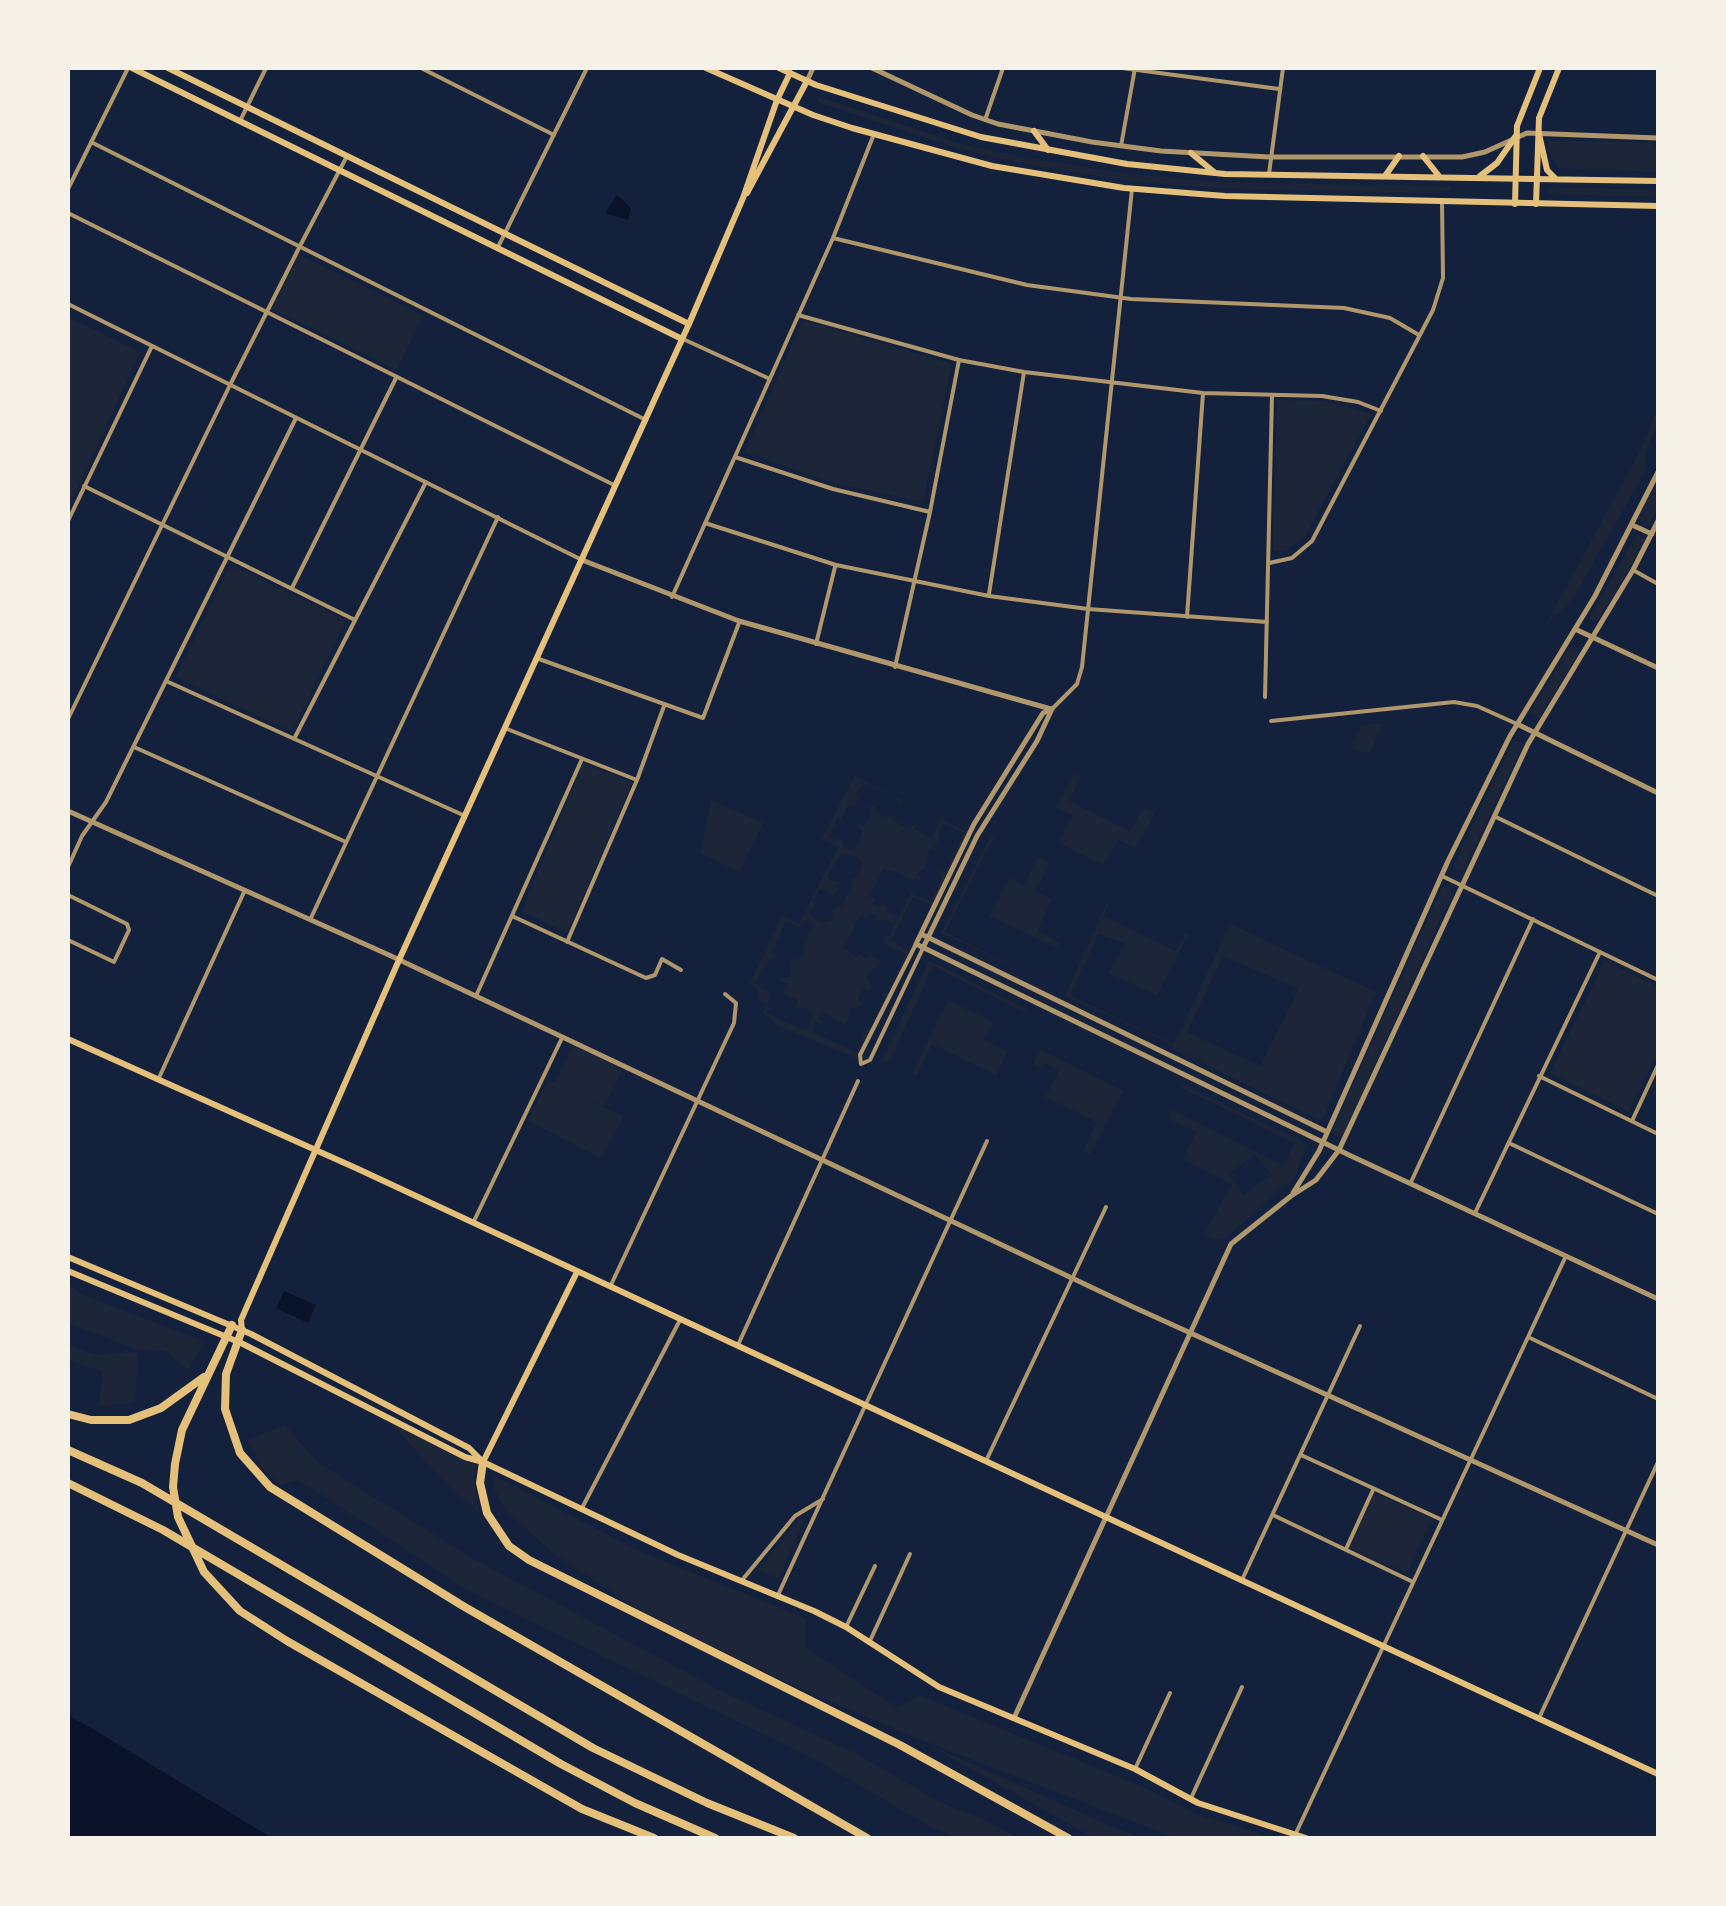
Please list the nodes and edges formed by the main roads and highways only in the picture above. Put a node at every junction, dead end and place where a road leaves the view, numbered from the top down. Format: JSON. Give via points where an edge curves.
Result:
{"nodes":[{"id":1,"x":130,"y":68,"type":"edge"},
{"id":2,"x":168,"y":68,"type":"edge"},
{"id":3,"x":706,"y":68,"type":"edge"},
{"id":4,"x":779,"y":68,"type":"edge"},
{"id":5,"x":1540,"y":68,"type":"edge"},
{"id":6,"x":1559,"y":68,"type":"edge"},
{"id":7,"x":791,"y":70,"type":"edge"},
{"id":8,"x":807,"y":81,"type":"junction"},
{"id":9,"x":777,"y":100,"type":"junction"},
{"id":10,"x":794,"y":107,"type":"junction"},
{"id":11,"x":1034,"y":131,"type":"road end"},
{"id":12,"x":1539,"y":134,"type":"junction"},
{"id":13,"x":1516,"y":136,"type":"junction"},
{"id":14,"x":1049,"y":151,"type":"junction"},
{"id":15,"x":1191,"y":153,"type":"road end"},
{"id":16,"x":1399,"y":156,"type":"road end"},
{"id":17,"x":1423,"y":156,"type":"road end"},
{"id":18,"x":1215,"y":173,"type":"junction"},
{"id":19,"x":1385,"y":176,"type":"junction"},
{"id":20,"x":1440,"y":177,"type":"junction"},
{"id":21,"x":1478,"y":177,"type":"junction"},
{"id":22,"x":1515,"y":178,"type":"junction"},
{"id":23,"x":1538,"y":178,"type":"junction"},
{"id":24,"x":1556,"y":179,"type":"junction"},
{"id":25,"x":1658,"y":181,"type":"edge"},
{"id":26,"x":744,"y":198,"type":"junction"},
{"id":27,"x":1514,"y":204,"type":"junction"},
{"id":28,"x":1536,"y":204,"type":"junction"},
{"id":29,"x":1658,"y":206,"type":"edge"},
{"id":30,"x":689,"y":324,"type":"junction"},
{"id":31,"x":682,"y":339,"type":"junction"},
{"id":32,"x":68,"y":1039,"type":"edge"},
{"id":33,"x":316,"y":1150,"type":"junction"},
{"id":34,"x":68,"y":1256,"type":"edge"},
{"id":35,"x":68,"y":1270,"type":"edge"},
{"id":36,"x":578,"y":1272,"type":"junction"},
{"id":37,"x":231,"y":1327,"type":"junction"},
{"id":38,"x":241,"y":1327,"type":"junction"},
{"id":39,"x":210,"y":1370,"type":"junction"},
{"id":40,"x":68,"y":1414,"type":"edge"},
{"id":41,"x":68,"y":1450,"type":"edge"},
{"id":42,"x":483,"y":1462,"type":"junction"},
{"id":43,"x":68,"y":1482,"type":"edge"},
{"id":44,"x":1658,"y":1774,"type":"edge"},
{"id":45,"x":654,"y":1838,"type":"edge"},
{"id":46,"x":715,"y":1838,"type":"edge"},
{"id":47,"x":794,"y":1838,"type":"edge"},
{"id":48,"x":867,"y":1838,"type":"edge"},
{"id":49,"x":1068,"y":1838,"type":"edge"},
{"id":50,"x":1306,"y":1838,"type":"edge"}],
"edges":[{"from":1,"to":31,"type":"main road"},
{"from":2,"to":30,"type":"main road"},
{"from":3,"to":9,"type":"main road"},
{"from":4,"to":7,"type":"main road"},
{"from":5,"to":13,"type":"main road"},
{"from":6,"to":12,"type":"main road"},
{"from":7,"to":8,"type":"main road"},
{"from":7,"to":9,"type":"main road"},
{"from":8,"to":10,"type":"main road"},
{"from":8,"to":14,"type":"main road","via":[[981,137]]},
{"from":9,"to":10,"type":"main road"},
{"from":9,"to":26,"type":"main road"},
{"from":10,"to":26,"type":"main road"},
{"from":10,"to":27,"type":"main road","via":[[992,166],[1132,189]]},
{"from":11,"to":14,"type":"main road"},
{"from":12,"to":23,"type":"main road"},
{"from":12,"to":24,"type":"main road","via":[[1547,170]]},
{"from":13,"to":21,"type":"main road"},
{"from":13,"to":22,"type":"main road"},
{"from":14,"to":18,"type":"main road"},
{"from":15,"to":18,"type":"main road"},
{"from":16,"to":19,"type":"main road"},
{"from":17,"to":20,"type":"main road"},
{"from":18,"to":19,"type":"main road"},
{"from":19,"to":20,"type":"main road"},
{"from":20,"to":21,"type":"main road"},
{"from":21,"to":22,"type":"main road"},
{"from":22,"to":23,"type":"main road"},
{"from":22,"to":27,"type":"main road"},
{"from":23,"to":24,"type":"main road"},
{"from":23,"to":28,"type":"main road"},
{"from":24,"to":25,"type":"main road"},
{"from":26,"to":30,"type":"main road"},
{"from":27,"to":28,"type":"main road"},
{"from":28,"to":29,"type":"main road"},
{"from":30,"to":31,"type":"main road"},
{"from":31,"to":33,"type":"main road"},
{"from":32,"to":33,"type":"main road"},
{"from":33,"to":36,"type":"main road"},
{"from":33,"to":38,"type":"main road"},
{"from":34,"to":37,"type":"main road"},
{"from":35,"to":42,"type":"main road","via":[[240,1343]]},
{"from":36,"to":42,"type":"main road"},
{"from":36,"to":44,"type":"main road"},
{"from":37,"to":38,"type":"main road"},
{"from":37,"to":39,"type":"highway"},
{"from":38,"to":42,"type":"main road","via":[[469,1448]]},
{"from":38,"to":48,"type":"highway","via":[[224,1386],[227,1421],[240,1454],[270,1487]]},
{"from":39,"to":40,"type":"highway","via":[[145,1415],[111,1422]]},
{"from":39,"to":45,"type":"highway","via":[[178,1447],[173,1487],[178,1517],[204,1572],[240,1611],[582,1809]]},
{"from":41,"to":47,"type":"highway","via":[[158,1493],[593,1748]]},
{"from":42,"to":49,"type":"highway","via":[[487,1512],[509,1546],[529,1560],[900,1745]]},
{"from":42,"to":50,"type":"main road","via":[[846,1627],[938,1686],[1190,1799]]},
{"from":43,"to":46,"type":"highway","via":[[163,1530],[575,1771]]}]}
